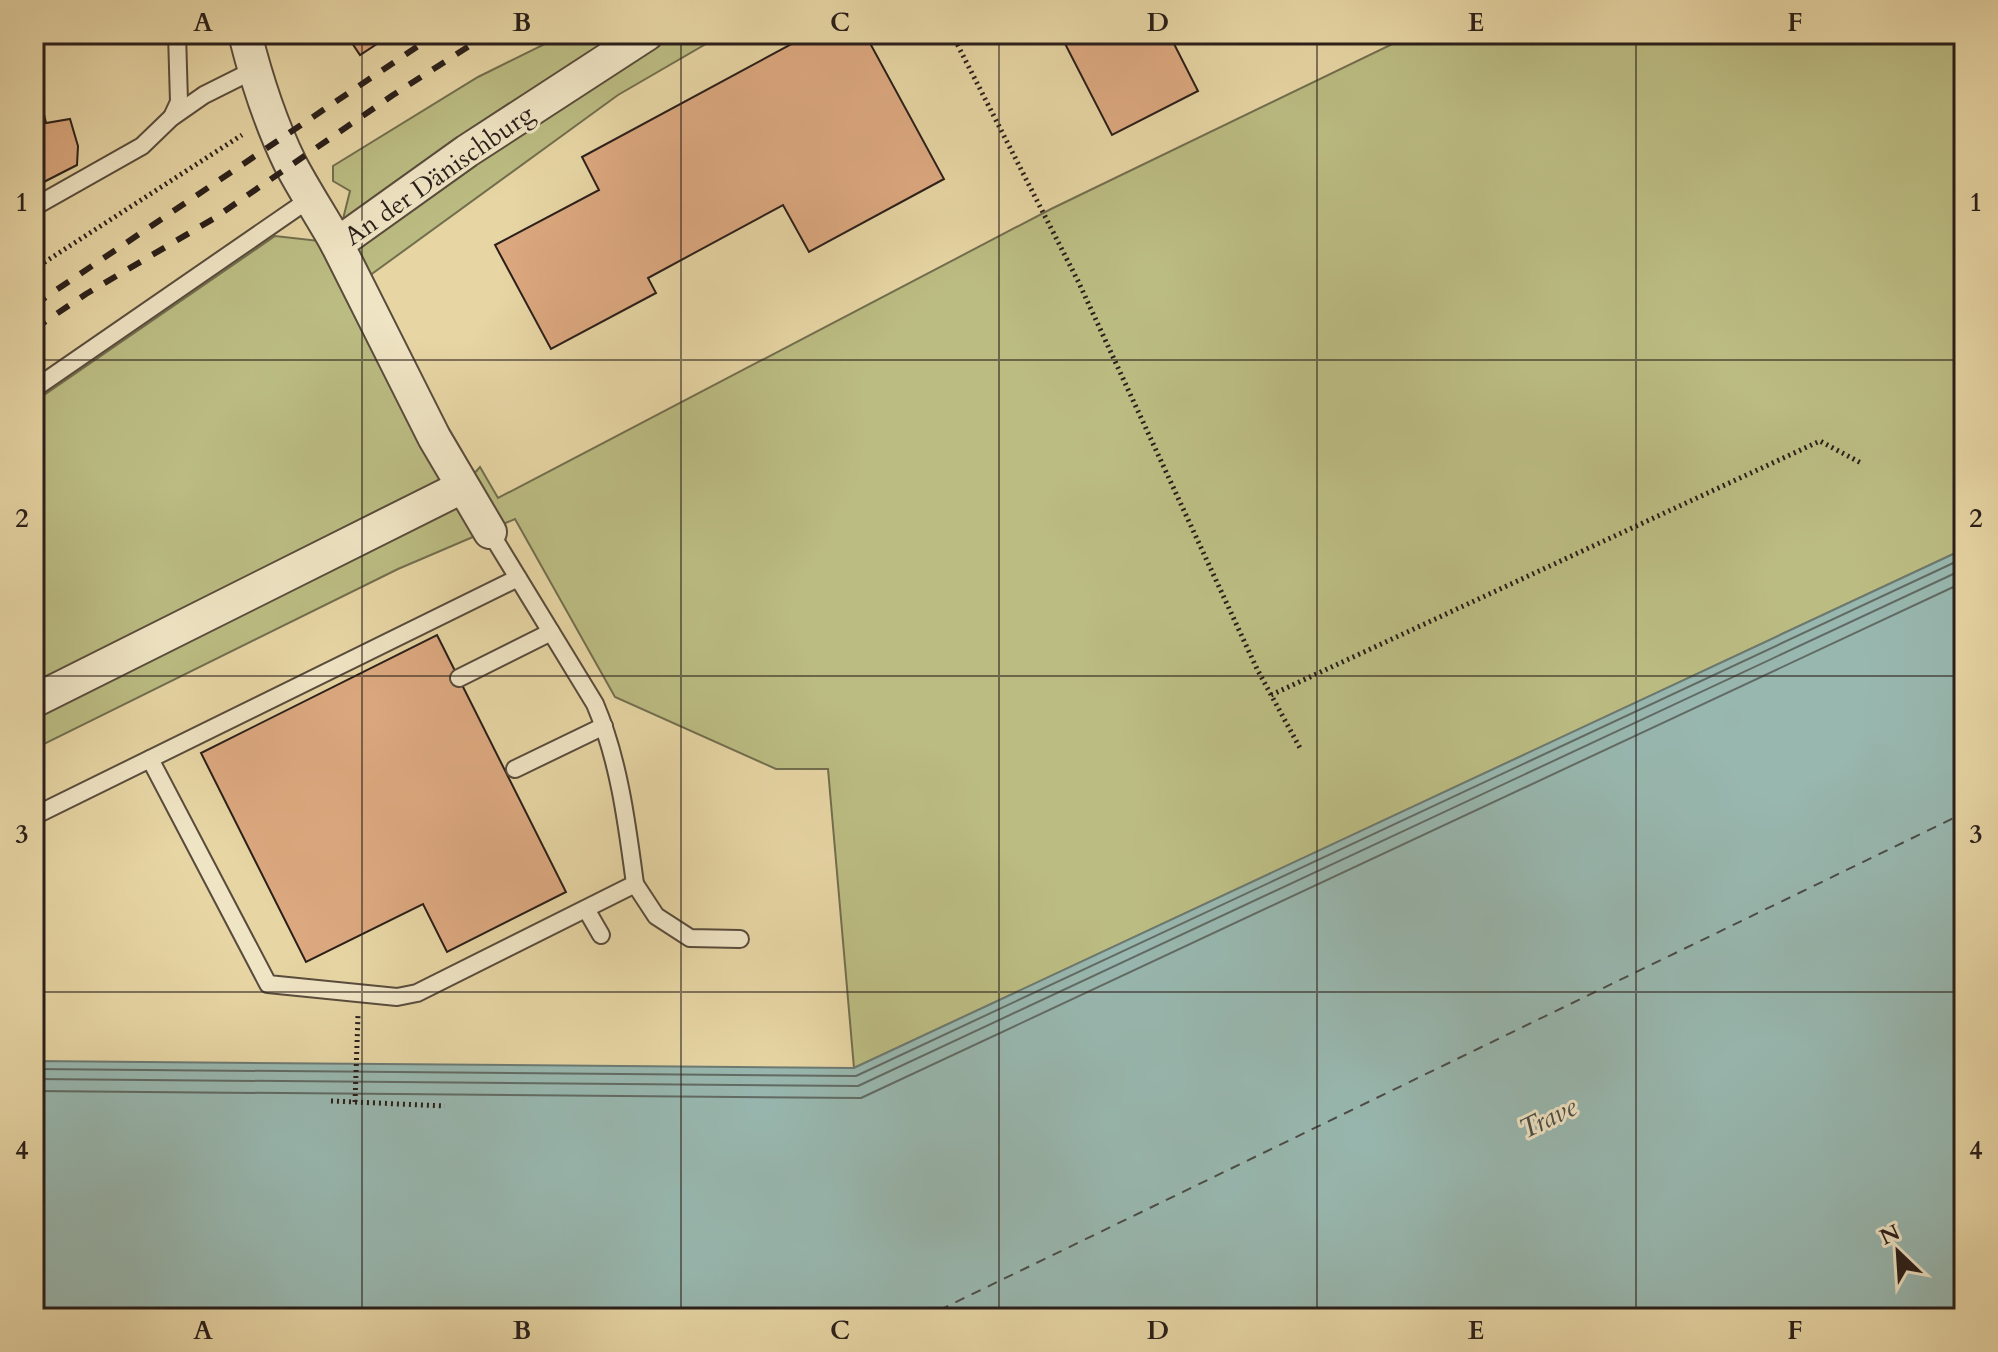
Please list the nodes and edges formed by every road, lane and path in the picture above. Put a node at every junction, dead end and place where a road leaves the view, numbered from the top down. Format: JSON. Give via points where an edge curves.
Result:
{"nodes":[{"id":1,"x":177,"y":34,"type":"edge"},
{"id":2,"x":245,"y":34,"type":"edge"},
{"id":3,"x":647,"y":34,"type":"edge"},
{"id":4,"x":952,"y":34,"type":"edge"},
{"id":5,"x":254,"y":70,"type":"junction"},
{"id":6,"x":271,"y":117,"type":"junction"},
{"id":7,"x":171,"y":118,"type":"junction"},
{"id":8,"x":311,"y":198,"type":"junction"},
{"id":9,"x":34,"y":207,"type":"edge"},
{"id":10,"x":337,"y":244,"type":"junction"},
{"id":11,"x":34,"y":269,"type":"edge"},
{"id":12,"x":34,"y":389,"type":"edge"},
{"id":13,"x":1861,"y":463,"type":"dead end"},
{"id":14,"x":462,"y":487,"type":"junction"},
{"id":15,"x":490,"y":532,"type":"joint"},
{"id":16,"x":518,"y":578,"type":"junction"},
{"id":17,"x":551,"y":632,"type":"junction"},
{"id":18,"x":459,"y":678,"type":"dead end"},
{"id":19,"x":1271,"y":695,"type":"junction"},
{"id":20,"x":34,"y":701,"type":"edge"},
{"id":21,"x":604,"y":726,"type":"junction"},
{"id":22,"x":1300,"y":748,"type":"dead end"},
{"id":23,"x":150,"y":759,"type":"junction"},
{"id":24,"x":515,"y":769,"type":"dead end"},
{"id":25,"x":34,"y":816,"type":"edge"},
{"id":26,"x":635,"y":884,"type":"junction"},
{"id":27,"x":586,"y":909,"type":"junction"},
{"id":28,"x":601,"y":935,"type":"dead end"},
{"id":29,"x":740,"y":939,"type":"dead end"},
{"id":30,"x":358,"y":1018,"type":"dead end"},
{"id":31,"x":331,"y":1101,"type":"dead end"},
{"id":32,"x":355,"y":1102,"type":"junction"},
{"id":33,"x":445,"y":1106,"type":"dead end"}],
"edges":[{"from":1,"to":7,"type":"lane","via":[[179,102]]},
{"from":2,"to":5,"type":"street"},
{"from":3,"to":10,"type":"street","name":"An der Dänischburg","via":[[467,151]]},
{"from":4,"to":19,"type":"path","via":[[1078,281]]},
{"from":5,"to":6,"type":"street"},
{"from":5,"to":7,"type":"lane"},
{"from":6,"to":8,"type":"street"},
{"from":6,"to":11,"type":"path"},
{"from":7,"to":9,"type":"lane","via":[[142,146]]},
{"from":8,"to":10,"type":"street"},
{"from":8,"to":12,"type":"lane"},
{"from":10,"to":14,"type":"street","name":"An der Dänischburg"},
{"from":13,"to":19,"type":"path","via":[[1820,441]]},
{"from":14,"to":15,"type":"street","name":"An der Dänischburg"},
{"from":14,"to":20,"type":"street"},
{"from":15,"to":16,"type":"lane"},
{"from":16,"to":17,"type":"lane"},
{"from":16,"to":23,"type":"lane"},
{"from":17,"to":18,"type":"lane"},
{"from":17,"to":21,"type":"lane"},
{"from":19,"to":22,"type":"path"},
{"from":21,"to":24,"type":"lane"},
{"from":21,"to":26,"type":"lane","via":[[627,821]]},
{"from":23,"to":25,"type":"lane"},
{"from":23,"to":27,"type":"lane","via":[[268,984],[397,997],[417,993]]},
{"from":26,"to":27,"type":"lane"},
{"from":26,"to":29,"type":"lane","via":[[656,916],[690,938]]},
{"from":27,"to":28,"type":"lane"},
{"from":30,"to":32,"type":"path"},
{"from":31,"to":32,"type":"path"},
{"from":32,"to":33,"type":"path"}]}
